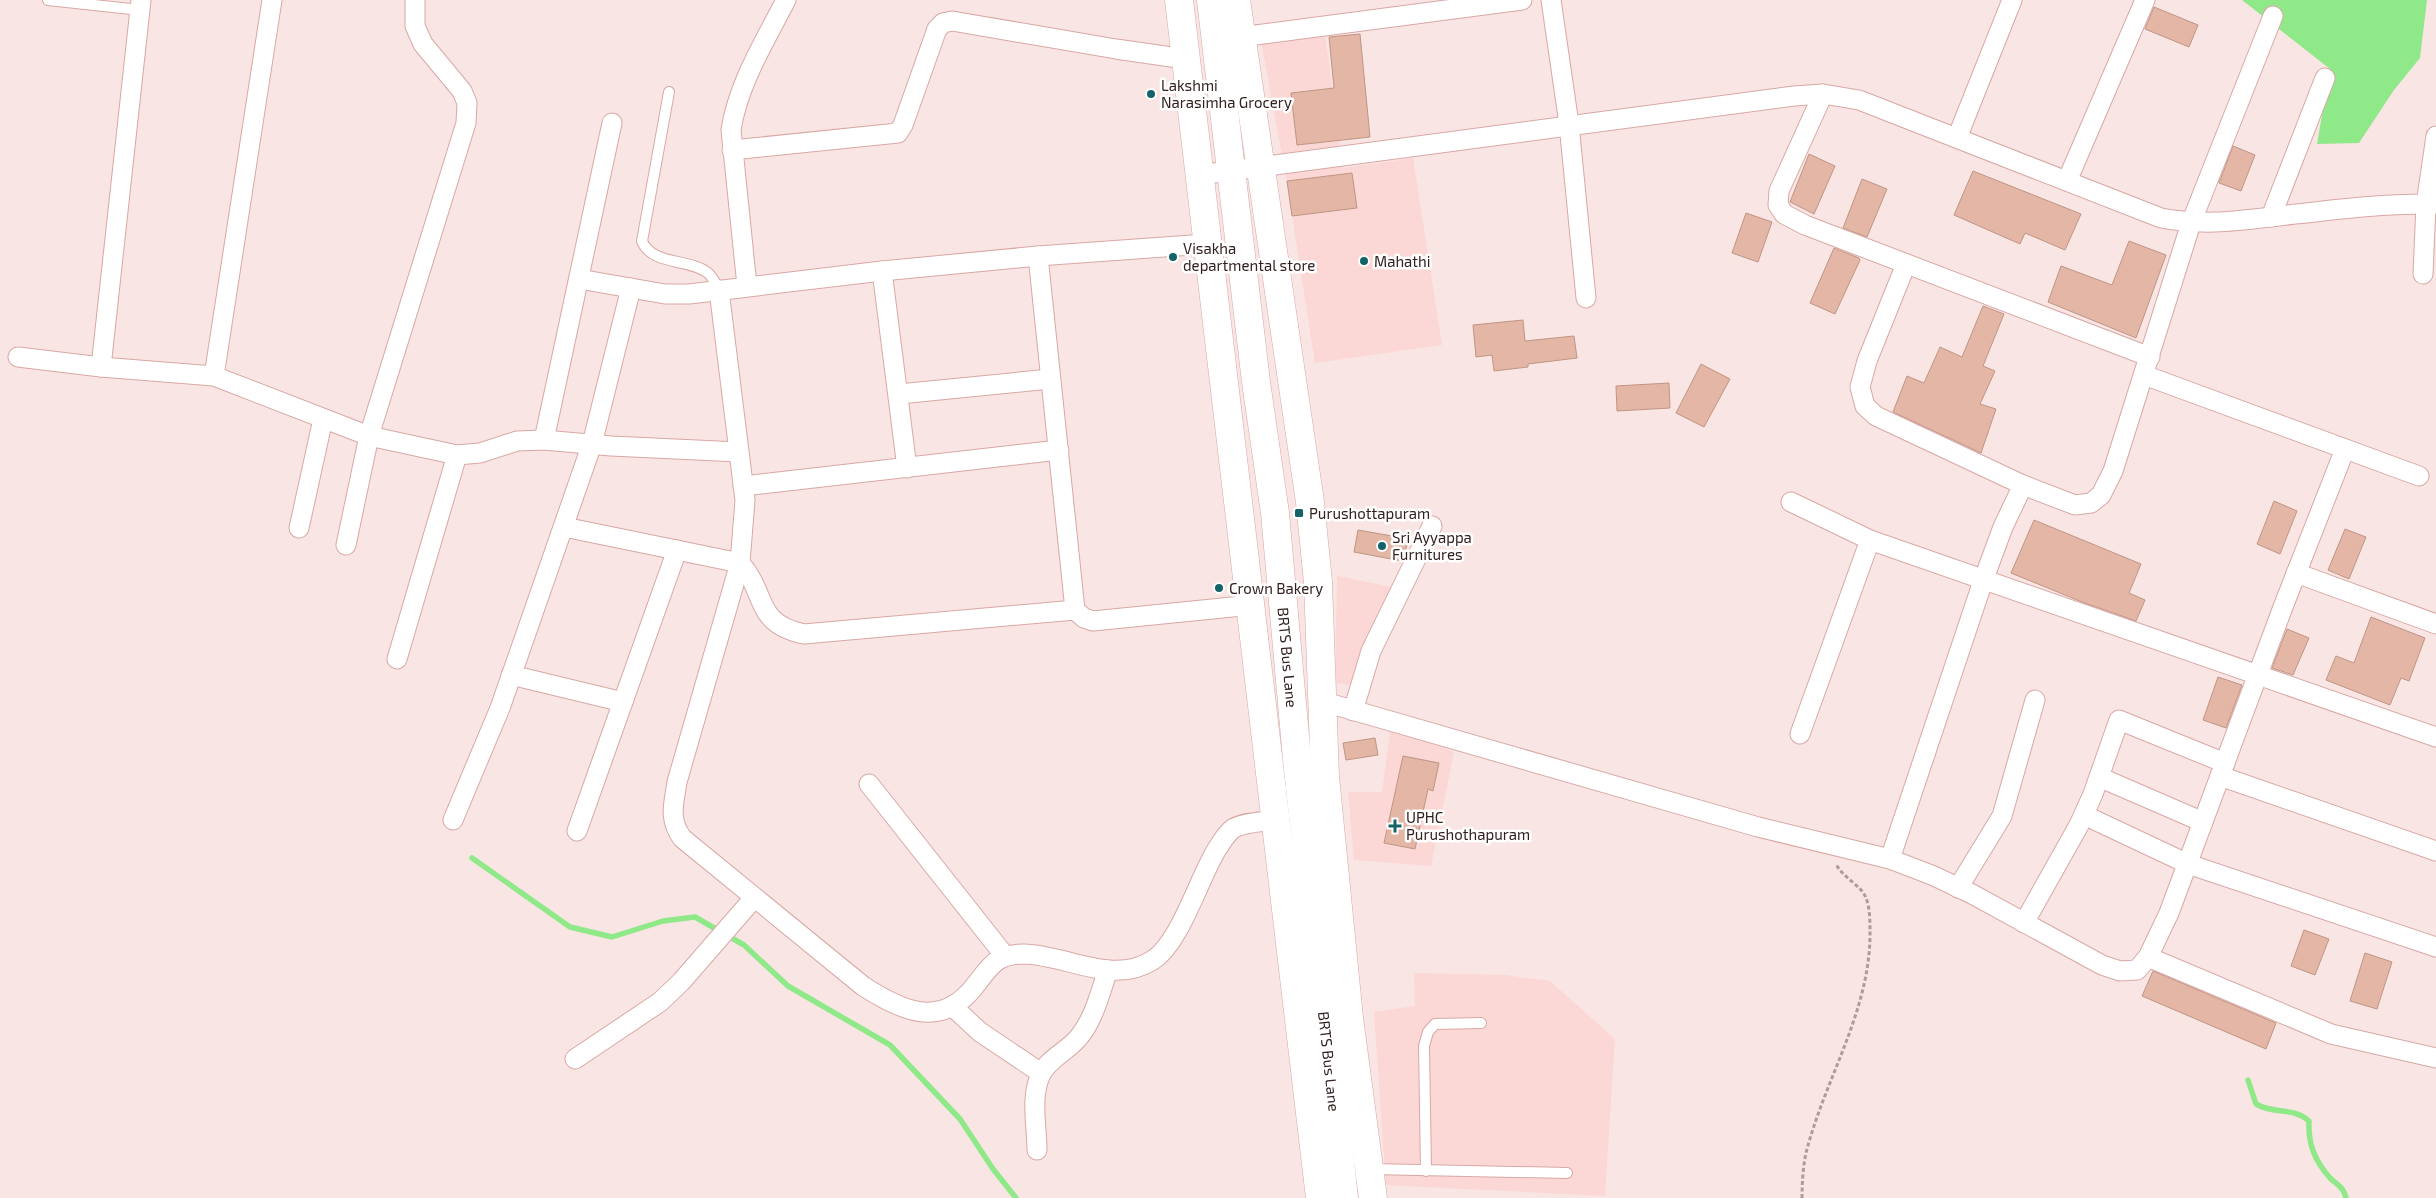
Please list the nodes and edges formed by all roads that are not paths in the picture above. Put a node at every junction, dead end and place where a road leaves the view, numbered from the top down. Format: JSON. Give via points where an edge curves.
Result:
{"nodes":[{"id":1,"x":48,"y":0,"type":"edge"},
{"id":2,"x":272,"y":0,"type":"edge"},
{"id":3,"x":416,"y":0,"type":"edge"},
{"id":4,"x":786,"y":0,"type":"edge"},
{"id":5,"x":1179,"y":0,"type":"edge"},
{"id":6,"x":1211,"y":0,"type":"edge"},
{"id":7,"x":1236,"y":0,"type":"edge"},
{"id":8,"x":1522,"y":0,"type":"edge"},
{"id":9,"x":1551,"y":0,"type":"edge"},
{"id":10,"x":2012,"y":0,"type":"edge"},
{"id":11,"x":2145,"y":0,"type":"edge"},
{"id":12,"x":141,"y":5,"type":"edge"},
{"id":13,"x":2273,"y":16,"type":"dead end"},
{"id":14,"x":1240,"y":37,"type":"junction"},
{"id":15,"x":1185,"y":59,"type":"junction"},
{"id":16,"x":2325,"y":78,"type":"dead end"},
{"id":17,"x":669,"y":92,"type":"dead end"},
{"id":18,"x":1823,"y":94,"type":"junction"},
{"id":19,"x":612,"y":123,"type":"dead end"},
{"id":20,"x":1569,"y":124,"type":"junction"},
{"id":21,"x":2436,"y":136,"type":"edge"},
{"id":22,"x":1957,"y":138,"type":"junction"},
{"id":23,"x":732,"y":150,"type":"junction"},
{"id":24,"x":1259,"y":169,"type":"junction"},
{"id":25,"x":1232,"y":171,"type":"junction"},
{"id":26,"x":1200,"y":176,"type":"junction"},
{"id":27,"x":2067,"y":181,"type":"junction"},
{"id":28,"x":2431,"y":204,"type":"edge"},
{"id":29,"x":2271,"y":217,"type":"junction"},
{"id":30,"x":2191,"y":223,"type":"junction"},
{"id":31,"x":1206,"y":244,"type":"junction"},
{"id":32,"x":1038,"y":256,"type":"junction"},
{"id":33,"x":1906,"y":264,"type":"junction"},
{"id":34,"x":882,"y":271,"type":"junction"},
{"id":35,"x":2423,"y":274,"type":"dead end"},
{"id":36,"x":579,"y":279,"type":"junction"},
{"id":37,"x":747,"y":286,"type":"junction"},
{"id":38,"x":631,"y":288,"type":"junction"},
{"id":39,"x":719,"y":290,"type":"junction"},
{"id":40,"x":1586,"y":298,"type":"dead end"},
{"id":41,"x":18,"y":357,"type":"dead end"},
{"id":42,"x":2150,"y":357,"type":"junction"},
{"id":43,"x":101,"y":367,"type":"junction"},
{"id":44,"x":2144,"y":375,"type":"junction"},
{"id":45,"x":214,"y":376,"type":"junction"},
{"id":46,"x":1050,"y":379,"type":"junction"},
{"id":47,"x":899,"y":394,"type":"junction"},
{"id":48,"x":323,"y":419,"type":"junction"},
{"id":49,"x":369,"y":436,"type":"junction"},
{"id":50,"x":544,"y":440,"type":"junction"},
{"id":51,"x":592,"y":444,"type":"junction"},
{"id":52,"x":2345,"y":449,"type":"junction"},
{"id":53,"x":1059,"y":450,"type":"junction"},
{"id":54,"x":739,"y":452,"type":"junction"},
{"id":55,"x":457,"y":455,"type":"junction"},
{"id":56,"x":907,"y":468,"type":"junction"},
{"id":57,"x":2419,"y":476,"type":"dead end"},
{"id":58,"x":2023,"y":485,"type":"junction"},
{"id":59,"x":744,"y":486,"type":"junction"},
{"id":60,"x":1791,"y":502,"type":"dead end"},
{"id":61,"x":1432,"y":526,"type":"dead end"},
{"id":62,"x":564,"y":527,"type":"junction"},
{"id":63,"x":299,"y":528,"type":"dead end"},
{"id":64,"x":1870,"y":540,"type":"junction"},
{"id":65,"x":346,"y":545,"type":"dead end"},
{"id":66,"x":677,"y":550,"type":"junction"},
{"id":67,"x":740,"y":563,"type":"junction"},
{"id":68,"x":2296,"y":573,"type":"junction"},
{"id":69,"x":1983,"y":581,"type":"junction"},
{"id":70,"x":1252,"y":605,"type":"junction"},
{"id":71,"x":1075,"y":610,"type":"junction"},
{"id":72,"x":2436,"y":624,"type":"edge"},
{"id":73,"x":398,"y":659,"type":"dead end"},
{"id":74,"x":511,"y":676,"type":"junction"},
{"id":75,"x":2257,"y":676,"type":"junction"},
{"id":76,"x":2035,"y":700,"type":"dead end"},
{"id":77,"x":1321,"y":701,"type":"junction"},
{"id":78,"x":623,"y":702,"type":"junction"},
{"id":79,"x":1353,"y":711,"type":"junction"},
{"id":80,"x":1800,"y":734,"type":"dead end"},
{"id":81,"x":2436,"y":737,"type":"edge"},
{"id":82,"x":2222,"y":770,"type":"junction"},
{"id":83,"x":2099,"y":777,"type":"junction"},
{"id":84,"x":869,"y":784,"type":"dead end"},
{"id":85,"x":2084,"y":815,"type":"junction"},
{"id":86,"x":453,"y":820,"type":"dead end"},
{"id":87,"x":1275,"y":820,"type":"junction"},
{"id":88,"x":2203,"y":822,"type":"junction"},
{"id":89,"x":576,"y":831,"type":"dead end"},
{"id":90,"x":2436,"y":851,"type":"edge"},
{"id":91,"x":1890,"y":859,"type":"junction"},
{"id":92,"x":2188,"y":864,"type":"junction"},
{"id":93,"x":1958,"y":888,"type":"junction"},
{"id":94,"x":754,"y":898,"type":"junction"},
{"id":95,"x":2024,"y":923,"type":"junction"},
{"id":96,"x":2436,"y":948,"type":"edge"},
{"id":97,"x":1004,"y":956,"type":"junction"},
{"id":98,"x":2148,"y":957,"type":"junction"},
{"id":99,"x":1108,"y":970,"type":"junction"},
{"id":100,"x":953,"y":1007,"type":"junction"},
{"id":101,"x":1481,"y":1022,"type":"dead end"},
{"id":102,"x":2436,"y":1058,"type":"edge"},
{"id":103,"x":576,"y":1059,"type":"dead end"},
{"id":104,"x":1041,"y":1073,"type":"junction"},
{"id":105,"x":1037,"y":1150,"type":"dead end"},
{"id":106,"x":1369,"y":1169,"type":"junction"},
{"id":107,"x":1426,"y":1170,"type":"junction"},
{"id":108,"x":1567,"y":1174,"type":"dead end"},
{"id":109,"x":1320,"y":1198,"type":"edge"},
{"id":110,"x":1344,"y":1198,"type":"edge"},
{"id":111,"x":1373,"y":1198,"type":"edge"}],
"edges":[{"from":1,"to":12,"type":"lane"},
{"from":2,"to":45,"type":"street"},
{"from":3,"to":49,"type":"street","via":[[415,26],[423,44],[462,91],[467,103],[466,123]]},
{"from":4,"to":23,"type":"street","via":[[749,73],[734,112]]},
{"from":5,"to":15,"type":"main road"},
{"from":6,"to":25,"type":"main road","name":"BRTS Bus Lane"},
{"from":7,"to":14,"type":"main road"},
{"from":8,"to":14,"type":"street"},
{"from":9,"to":20,"type":"street"},
{"from":10,"to":22,"type":"street"},
{"from":11,"to":27,"type":"street"},
{"from":12,"to":43,"type":"street"},
{"from":13,"to":30,"type":"street"},
{"from":14,"to":24,"type":"main road"},
{"from":15,"to":23,"type":"street","via":[[952,21],[937,29],[898,132]]},
{"from":15,"to":26,"type":"main road"},
{"from":16,"to":29,"type":"street"},
{"from":17,"to":39,"type":"lane","via":[[642,241],[652,253],[710,274]]},
{"from":18,"to":20,"type":"street"},
{"from":18,"to":22,"type":"street","via":[[1860,100]]},
{"from":18,"to":33,"type":"street","via":[[1779,192],[1778,205],[1784,214],[1805,225]]},
{"from":19,"to":36,"type":"street"},
{"from":20,"to":24,"type":"street"},
{"from":20,"to":40,"type":"street"},
{"from":21,"to":28,"type":"street"},
{"from":22,"to":27,"type":"street"},
{"from":23,"to":37,"type":"street"},
{"from":24,"to":25,"type":"street"},
{"from":24,"to":77,"type":"main road","via":[[1310,502],[1318,582]]},
{"from":25,"to":26,"type":"street"},
{"from":25,"to":110,"type":"main road","name":"BRTS Bus Lane","via":[[1280,557],[1298,768]]},
{"from":26,"to":31,"type":"main road"},
{"from":27,"to":30,"type":"street","via":[[2161,218]]},
{"from":28,"to":29,"type":"street","via":[[2367,206]]},
{"from":28,"to":35,"type":"street"},
{"from":29,"to":30,"type":"street"},
{"from":30,"to":42,"type":"street"},
{"from":31,"to":32,"type":"street"},
{"from":31,"to":70,"type":"main road"},
{"from":32,"to":34,"type":"street"},
{"from":32,"to":46,"type":"street"},
{"from":33,"to":42,"type":"street"},
{"from":33,"to":58,"type":"street","via":[[1867,361],[1860,387],[1865,406],[1876,416]]},
{"from":34,"to":37,"type":"street"},
{"from":34,"to":47,"type":"street"},
{"from":36,"to":38,"type":"street"},
{"from":36,"to":50,"type":"street"},
{"from":37,"to":39,"type":"street"},
{"from":38,"to":39,"type":"street","via":[[665,294]]},
{"from":38,"to":51,"type":"street"},
{"from":39,"to":54,"type":"street"},
{"from":41,"to":43,"type":"street"},
{"from":42,"to":44,"type":"street"},
{"from":43,"to":45,"type":"street"},
{"from":44,"to":52,"type":"street"},
{"from":44,"to":58,"type":"street","via":[[2113,471],[2101,495],[2090,503],[2075,505]]},
{"from":45,"to":48,"type":"street"},
{"from":46,"to":47,"type":"street"},
{"from":46,"to":53,"type":"street"},
{"from":47,"to":56,"type":"street"},
{"from":48,"to":49,"type":"street"},
{"from":48,"to":63,"type":"street"},
{"from":49,"to":55,"type":"street"},
{"from":49,"to":65,"type":"street"},
{"from":50,"to":51,"type":"street"},
{"from":50,"to":55,"type":"street","via":[[517,441],[480,453]]},
{"from":51,"to":54,"type":"street"},
{"from":51,"to":62,"type":"street"},
{"from":52,"to":57,"type":"street"},
{"from":52,"to":68,"type":"street"},
{"from":53,"to":56,"type":"street"},
{"from":53,"to":71,"type":"street"},
{"from":54,"to":59,"type":"street"},
{"from":55,"to":73,"type":"street"},
{"from":56,"to":59,"type":"street"},
{"from":58,"to":69,"type":"street","via":[[2003,526]]},
{"from":59,"to":67,"type":"street"},
{"from":60,"to":64,"type":"street"},
{"from":61,"to":79,"type":"street","via":[[1371,651]]},
{"from":62,"to":66,"type":"street"},
{"from":62,"to":74,"type":"street"},
{"from":64,"to":69,"type":"street"},
{"from":64,"to":80,"type":"street"},
{"from":66,"to":67,"type":"street"},
{"from":66,"to":78,"type":"street"},
{"from":67,"to":71,"type":"street","via":[[754,582],[767,615],[776,624],[804,634]]},
{"from":67,"to":94,"type":"street","via":[[677,782],[672,813],[675,828],[682,838]]},
{"from":68,"to":72,"type":"street"},
{"from":68,"to":75,"type":"street"},
{"from":69,"to":75,"type":"street"},
{"from":69,"to":91,"type":"street"},
{"from":70,"to":71,"type":"street","via":[[1093,621]]},
{"from":70,"to":87,"type":"main road"},
{"from":74,"to":78,"type":"street"},
{"from":74,"to":86,"type":"street"},
{"from":75,"to":81,"type":"street"},
{"from":75,"to":82,"type":"street"},
{"from":76,"to":93,"type":"street","via":[[2002,816]]},
{"from":77,"to":79,"type":"street"},
{"from":77,"to":106,"type":"main road","via":[[1325,777],[1347,998]]},
{"from":78,"to":89,"type":"street"},
{"from":79,"to":91,"type":"street","via":[[1749,825]]},
{"from":82,"to":83,"type":"street","via":[[2119,720]]},
{"from":82,"to":88,"type":"street"},
{"from":82,"to":90,"type":"street"},
{"from":83,"to":85,"type":"street"},
{"from":83,"to":88,"type":"street"},
{"from":84,"to":97,"type":"street"},
{"from":85,"to":92,"type":"street"},
{"from":85,"to":95,"type":"street"},
{"from":87,"to":99,"type":"street","via":[[1234,828],[1225,837],[1168,947],[1154,960],[1135,969]]},
{"from":87,"to":109,"type":"main road"},
{"from":88,"to":92,"type":"street"},
{"from":91,"to":93,"type":"street"},
{"from":92,"to":96,"type":"street"},
{"from":92,"to":98,"type":"street"},
{"from":93,"to":95,"type":"street"},
{"from":94,"to":100,"type":"street","via":[[863,986],[891,1004],[907,1010],[930,1012]]},
{"from":94,"to":103,"type":"street","via":[[660,1002]]},
{"from":95,"to":98,"type":"street","via":[[2102,965],[2120,971],[2136,970]]},
{"from":97,"to":99,"type":"street","via":[[1025,954]]},
{"from":97,"to":100,"type":"street","via":[[991,964]]},
{"from":98,"to":102,"type":"street","via":[[2331,1034]]},
{"from":99,"to":104,"type":"street","via":[[1091,1018],[1080,1037]]},
{"from":100,"to":104,"type":"street","via":[[980,1032]]},
{"from":101,"to":107,"type":"lane","via":[[1435,1024],[1428,1032],[1424,1046]]},
{"from":104,"to":105,"type":"street","via":[[1036,1088]]},
{"from":106,"to":107,"type":"lane"},
{"from":106,"to":111,"type":"main road"},
{"from":107,"to":108,"type":"lane"}]}
